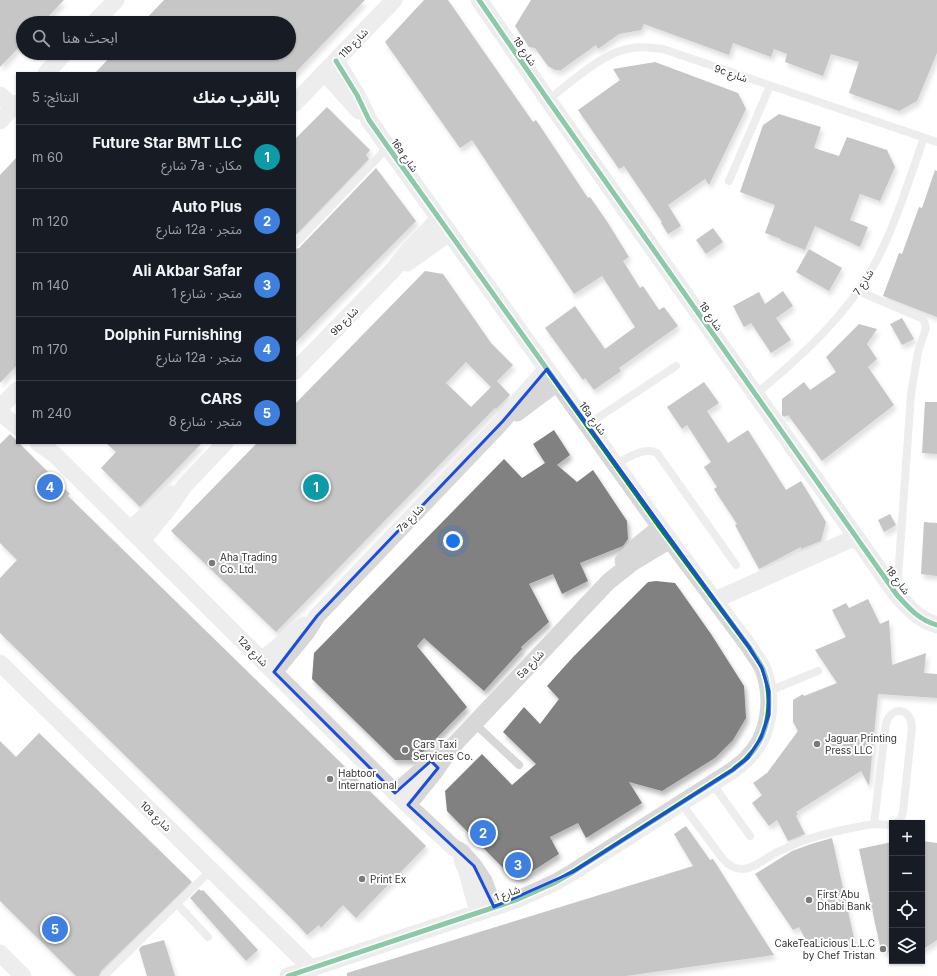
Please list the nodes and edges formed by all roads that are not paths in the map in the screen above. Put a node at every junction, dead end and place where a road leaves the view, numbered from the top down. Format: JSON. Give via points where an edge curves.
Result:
{"nodes":[{"id":1,"x":116,"y":0,"type":"edge"},
{"id":2,"x":394,"y":0,"type":"edge"},
{"id":3,"x":479,"y":2,"type":"edge"},
{"id":4,"x":101,"y":16,"type":"edge"},
{"id":5,"x":58,"y":60,"type":"edge"},
{"id":6,"x":330,"y":66,"type":"junction"},
{"id":7,"x":47,"y":72,"type":"edge"},
{"id":8,"x":770,"y":86,"type":"junction"},
{"id":9,"x":0,"y":96,"type":"edge"},
{"id":10,"x":548,"y":100,"type":"junction"},
{"id":11,"x":296,"y":102,"type":"edge"},
{"id":12,"x":15,"y":105,"type":"edge"},
{"id":13,"x":1,"y":119,"type":"edge"},
{"id":14,"x":924,"y":138,"type":"junction"},
{"id":15,"x":937,"y":142,"type":"edge"},
{"id":16,"x":388,"y":147,"type":"junction"},
{"id":17,"x":729,"y":181,"type":"dead end"},
{"id":18,"x":444,"y":226,"type":"junction"},
{"id":19,"x":296,"y":243,"type":"edge"},
{"id":20,"x":858,"y":291,"type":"junction"},
{"id":21,"x":676,"y":366,"type":"dead end"},
{"id":22,"x":296,"y":370,"type":"edge"},
{"id":23,"x":552,"y":376,"type":"junction"},
{"id":24,"x":756,"y":395,"type":"junction"},
{"id":25,"x":9,"y":403,"type":"edge"},
{"id":26,"x":16,"y":424,"type":"edge"},
{"id":27,"x":587,"y":425,"type":"junction"},
{"id":28,"x":40,"y":444,"type":"edge"},
{"id":29,"x":224,"y":444,"type":"edge"},
{"id":30,"x":50,"y":448,"type":"edge"},
{"id":31,"x":615,"y":464,"type":"junction"},
{"id":32,"x":185,"y":485,"type":"junction"},
{"id":33,"x":130,"y":529,"type":"junction"},
{"id":34,"x":665,"y":533,"type":"junction"},
{"id":35,"x":856,"y":537,"type":"junction"},
{"id":36,"x":142,"y":541,"type":"junction"},
{"id":37,"x":736,"y":565,"type":"dead end"},
{"id":38,"x":897,"y":595,"type":"junction"},
{"id":39,"x":715,"y":600,"type":"junction"},
{"id":40,"x":317,"y":616,"type":"junction"},
{"id":41,"x":937,"y":625,"type":"edge"},
{"id":42,"x":262,"y":660,"type":"junction"},
{"id":43,"x":0,"y":663,"type":"edge"},
{"id":44,"x":818,"y":671,"type":"dead end"},
{"id":45,"x":274,"y":672,"type":"junction"},
{"id":46,"x":769,"y":691,"type":"junction"},
{"id":47,"x":474,"y":724,"type":"junction"},
{"id":48,"x":452,"y":747,"type":"junction"},
{"id":49,"x":519,"y":765,"type":"dead end"},
{"id":50,"x":712,"y":783,"type":"junction"},
{"id":51,"x":395,"y":793,"type":"junction"},
{"id":52,"x":681,"y":803,"type":"junction"},
{"id":53,"x":408,"y":805,"type":"junction"},
{"id":54,"x":899,"y":820,"type":"edge"},
{"id":55,"x":874,"y":824,"type":"junction"},
{"id":56,"x":889,"y":825,"type":"edge"},
{"id":57,"x":750,"y":836,"type":"dead end"},
{"id":58,"x":453,"y":847,"type":"junction"},
{"id":59,"x":211,"y":870,"type":"junction"},
{"id":60,"x":177,"y":904,"type":"junction"},
{"id":61,"x":494,"y":907,"type":"junction"},
{"id":62,"x":478,"y":913,"type":"junction"},
{"id":63,"x":208,"y":937,"type":"dead end"},
{"id":64,"x":5,"y":959,"type":"edge"},
{"id":65,"x":312,"y":969,"type":"junction"},
{"id":66,"x":105,"y":975,"type":"dead end"},
{"id":67,"x":24,"y":976,"type":"edge"},
{"id":68,"x":288,"y":976,"type":"edge"}],
"edges":[{"from":1,"to":4,"type":"street"},
{"from":2,"to":6,"type":"street","name":"11b شارع"},
{"from":3,"to":10,"type":"street","name":"شارع 18"},
{"from":5,"to":7,"type":"street"},
{"from":6,"to":11,"type":"street","name":"11b شارع"},
{"from":6,"to":16,"type":"street","name":"16a شارع","via":[[357,95]]},
{"from":8,"to":10,"type":"lane","name":"9c شارع","via":[[663,49],[631,48],[601,59]]},
{"from":8,"to":14,"type":"lane","name":"9c شارع"},
{"from":8,"to":17,"type":"lane"},
{"from":9,"to":12,"type":"street"},
{"from":10,"to":24,"type":"street","name":"شارع 18"},
{"from":12,"to":13,"type":"street"},
{"from":14,"to":15,"type":"lane","name":"9c شارع"},
{"from":14,"to":20,"type":"lane","name":"شارع 7","via":[[888,235]]},
{"from":16,"to":18,"type":"street","name":"16a شارع"},
{"from":16,"to":19,"type":"lane"},
{"from":18,"to":22,"type":"street","name":"9b شارع","via":[[408,251],[393,270]]},
{"from":18,"to":23,"type":"street","name":"16a شارع"},
{"from":20,"to":24,"type":"lane","name":"شارع 7","via":[[819,338]]},
{"from":20,"to":38,"type":"lane","via":[[921,318],[926,328],[911,394]]},
{"from":21,"to":27,"type":"lane"},
{"from":23,"to":27,"type":"street","name":"16a شارع"},
{"from":23,"to":40,"type":"street","name":"7a شارع","via":[[518,401]]},
{"from":24,"to":35,"type":"street","name":"شارع 18"},
{"from":25,"to":26,"type":"street"},
{"from":27,"to":31,"type":"street","name":"16a شارع"},
{"from":28,"to":30,"type":"street","name":"12a شارع"},
{"from":29,"to":32,"type":"street"},
{"from":30,"to":33,"type":"street","name":"12a شارع"},
{"from":31,"to":34,"type":"street","name":"16a شارع"},
{"from":31,"to":37,"type":"lane","via":[[646,450],[657,453]]},
{"from":32,"to":33,"type":"street","via":[[164,499]]},
{"from":32,"to":36,"type":"street"},
{"from":33,"to":36,"type":"street","name":"12a شارع"},
{"from":34,"to":39,"type":"street","name":"16a شارع"},
{"from":34,"to":47,"type":"street","name":"5a شارع","via":[[629,554],[608,582]]},
{"from":35,"to":38,"type":"street","name":"شارع 18"},
{"from":35,"to":39,"type":"street"},
{"from":36,"to":42,"type":"street","name":"12a شارع"},
{"from":38,"to":41,"type":"street","name":"شارع 18","via":[[916,615],[930,624]]},
{"from":39,"to":46,"type":"street","name":"16a شارع","via":[[762,668]]},
{"from":40,"to":42,"type":"street","name":"7a شارع","via":[[295,631]]},
{"from":40,"to":45,"type":"street","name":"7a شارع"},
{"from":42,"to":45,"type":"street","name":"12a شارع"},
{"from":43,"to":59,"type":"street","name":"10a شارع"},
{"from":44,"to":46,"type":"lane"},
{"from":45,"to":51,"type":"street","name":"12a شارع"},
{"from":46,"to":50,"type":"street","name":"16a شارع","via":[[768,715],[761,738],[748,758]]},
{"from":47,"to":48,"type":"street","name":"5a شارع"},
{"from":47,"to":49,"type":"lane"},
{"from":48,"to":51,"type":"street","name":"5a شارع"},
{"from":48,"to":53,"type":"street","name":"5a شارع"},
{"from":50,"to":52,"type":"street","name":"شارع 1"},
{"from":50,"to":57,"type":"lane"},
{"from":51,"to":53,"type":"street","name":"12a شارع"},
{"from":52,"to":55,"type":"lane","via":[[723,859],[730,866],[742,869],[749,868],[801,842],[831,832]]},
{"from":52,"to":61,"type":"street","name":"شارع 1","via":[[572,872],[535,892]]},
{"from":53,"to":58,"type":"street","name":"12a شارع"},
{"from":54,"to":55,"type":"lane","via":[[903,812],[912,721],[904,712],[898,711],[892,713],[886,723]]},
{"from":55,"to":56,"type":"lane"},
{"from":58,"to":61,"type":"street","name":"12a شارع","via":[[480,873]]},
{"from":58,"to":62,"type":"street","name":"12a شارع","via":[[468,872]]},
{"from":59,"to":60,"type":"lane"},
{"from":59,"to":65,"type":"street","name":"10a شارع"},
{"from":60,"to":63,"type":"lane"},
{"from":60,"to":66,"type":"lane"},
{"from":61,"to":62,"type":"street","name":"شارع 1"},
{"from":62,"to":65,"type":"street","name":"شارع 1"},
{"from":64,"to":67,"type":"street"},
{"from":65,"to":68,"type":"street","name":"شارع 1"}]}
